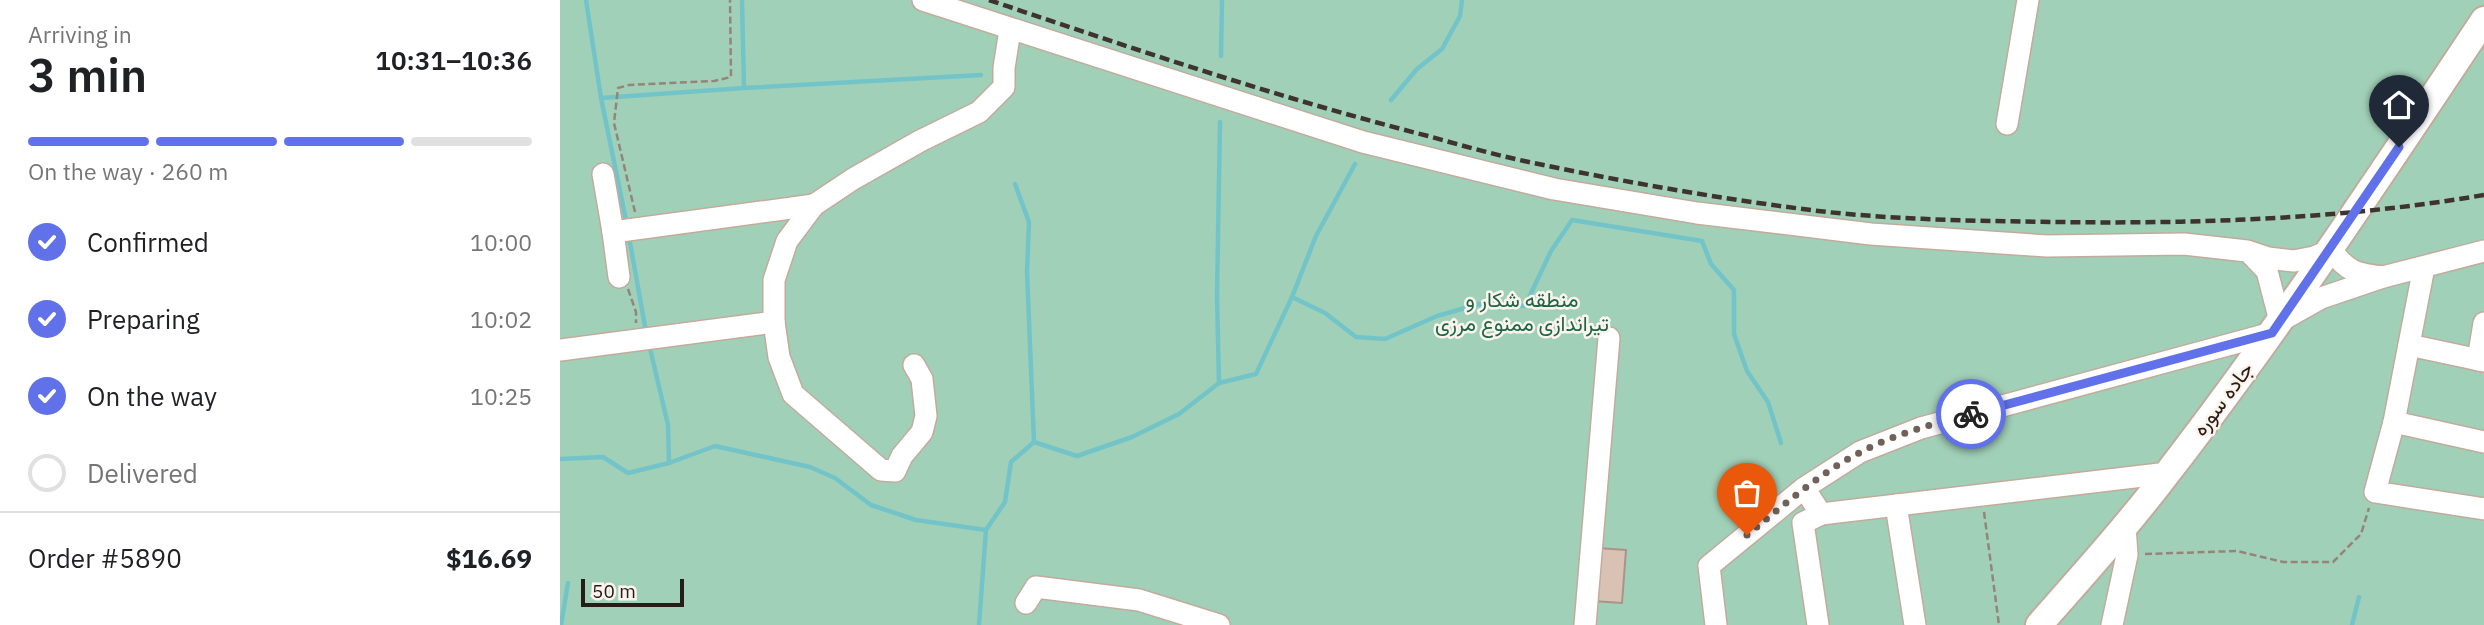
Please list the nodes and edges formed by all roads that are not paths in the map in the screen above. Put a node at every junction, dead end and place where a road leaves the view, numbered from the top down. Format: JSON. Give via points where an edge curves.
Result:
{"nodes":[{"id":1,"x":923,"y":0,"type":"edge"},
{"id":2,"x":2028,"y":0,"type":"edge"},
{"id":3,"x":2484,"y":20,"type":"edge"},
{"id":4,"x":1010,"y":30,"type":"junction"},
{"id":5,"x":2007,"y":124,"type":"dead end"},
{"id":6,"x":603,"y":174,"type":"dead end"},
{"id":7,"x":814,"y":205,"type":"junction"},
{"id":8,"x":627,"y":230,"type":"junction"},
{"id":9,"x":2331,"y":250,"type":"junction"},
{"id":10,"x":2247,"y":251,"type":"junction"},
{"id":11,"x":2484,"y":251,"type":"edge"},
{"id":12,"x":2424,"y":267,"type":"junction"},
{"id":13,"x":2383,"y":276,"type":"junction"},
{"id":14,"x":619,"y":277,"type":"road end"},
{"id":15,"x":774,"y":323,"type":"junction"},
{"id":16,"x":2484,"y":323,"type":"edge"},
{"id":17,"x":2276,"y":327,"type":"junction"},
{"id":18,"x":1609,"y":338,"type":"dead end"},
{"id":19,"x":2409,"y":345,"type":"junction"},
{"id":20,"x":560,"y":349,"type":"edge"},
{"id":21,"x":2481,"y":360,"type":"edge"},
{"id":22,"x":914,"y":365,"type":"dead end"},
{"id":23,"x":2394,"y":422,"type":"junction"},
{"id":24,"x":2484,"y":442,"type":"edge"},
{"id":25,"x":2168,"y":473,"type":"junction"},
{"id":26,"x":1804,"y":488,"type":"junction"},
{"id":27,"x":1896,"y":506,"type":"junction"},
{"id":28,"x":2484,"y":509,"type":"edge"},
{"id":29,"x":1821,"y":514,"type":"junction"},
{"id":30,"x":2125,"y":526,"type":"junction"},
{"id":31,"x":1026,"y":603,"type":"dead end"},
{"id":32,"x":1180,"y":620,"type":"edge"},
{"id":33,"x":1219,"y":625,"type":"edge"},
{"id":34,"x":1585,"y":625,"type":"edge"},
{"id":35,"x":1716,"y":625,"type":"edge"},
{"id":36,"x":1818,"y":625,"type":"edge"},
{"id":37,"x":1915,"y":625,"type":"edge"},
{"id":38,"x":2039,"y":625,"type":"edge"},
{"id":39,"x":2112,"y":625,"type":"edge"}],
"edges":[{"from":1,"to":4,"type":"street"},
{"from":2,"to":5,"type":"street"},
{"from":3,"to":9,"type":"main road","name":"جاده سوره"},
{"from":4,"to":7,"type":"street","via":[[1004,87],[979,112],[920,141]]},
{"from":4,"to":10,"type":"street","via":[[1363,142],[1554,189],[1697,213],[1871,234],[2047,246],[2184,244]]},
{"from":6,"to":8,"type":"street"},
{"from":7,"to":8,"type":"street"},
{"from":7,"to":15,"type":"street","via":[[787,241],[774,281]]},
{"from":8,"to":14,"type":"street"},
{"from":9,"to":10,"type":"street","via":[[2294,261]]},
{"from":9,"to":13,"type":"street","via":[[2349,270]]},
{"from":9,"to":17,"type":"main road","name":"جاده سوره"},
{"from":10,"to":17,"type":"street","via":[[2267,271]]},
{"from":11,"to":12,"type":"street"},
{"from":12,"to":13,"type":"street"},
{"from":12,"to":19,"type":"street"},
{"from":13,"to":17,"type":"street","via":[[2321,298]]},
{"from":15,"to":20,"type":"street"},
{"from":15,"to":22,"type":"street","via":[[779,357],[793,394],[881,470],[895,471],[922,432],[926,416],[922,379]]},
{"from":16,"to":21,"type":"street"},
{"from":17,"to":25,"type":"main road","name":"جاده سوره"},
{"from":17,"to":26,"type":"street","via":[[1921,428],[1860,452]]},
{"from":18,"to":34,"type":"street"},
{"from":19,"to":21,"type":"street"},
{"from":19,"to":23,"type":"street"},
{"from":23,"to":24,"type":"street"},
{"from":23,"to":28,"type":"street","via":[[2375,492]]},
{"from":25,"to":27,"type":"street"},
{"from":25,"to":30,"type":"main road","name":"جاده سوره"},
{"from":26,"to":29,"type":"street"},
{"from":26,"to":35,"type":"street","via":[[1709,566]]},
{"from":27,"to":29,"type":"street"},
{"from":27,"to":37,"type":"street"},
{"from":29,"to":36,"type":"street","via":[[1803,523]]},
{"from":30,"to":38,"type":"main road","name":"جاده سوره"},
{"from":30,"to":39,"type":"street","via":[[2127,555]]},
{"from":31,"to":32,"type":"street","via":[[1036,587],[1139,600]]},
{"from":32,"to":33,"type":"street"}]}
